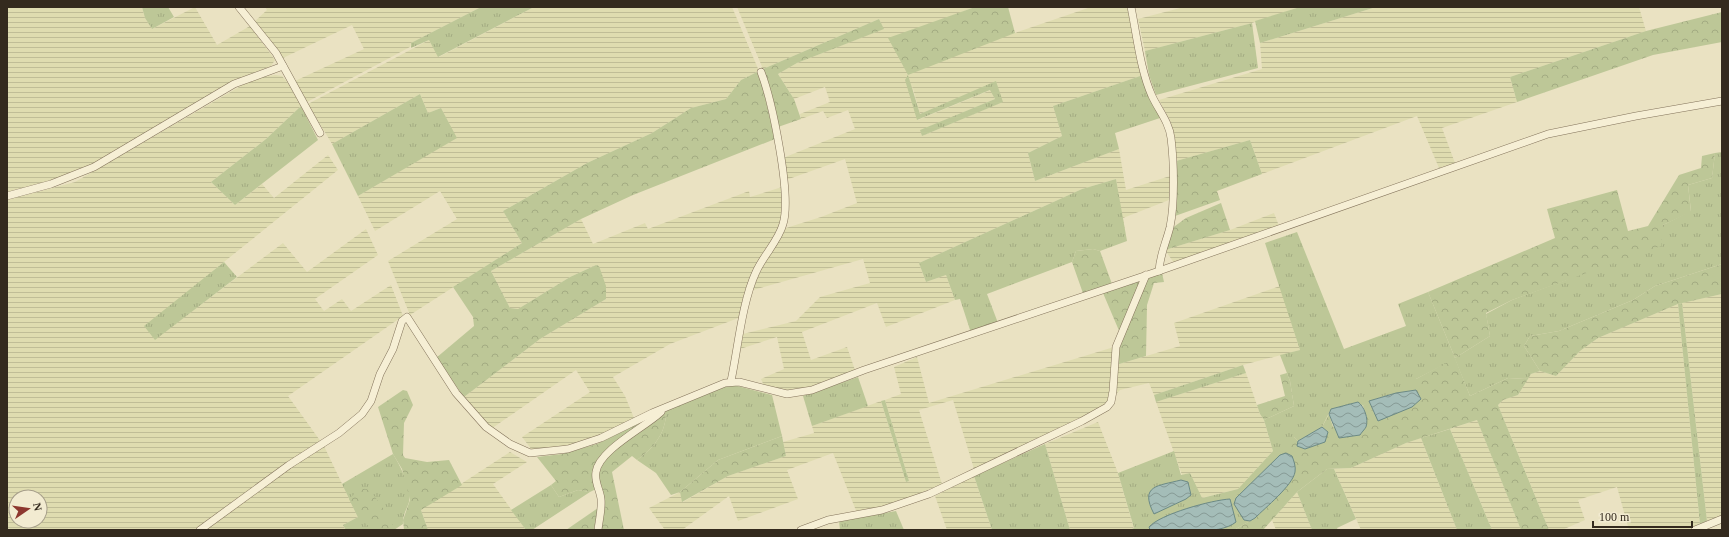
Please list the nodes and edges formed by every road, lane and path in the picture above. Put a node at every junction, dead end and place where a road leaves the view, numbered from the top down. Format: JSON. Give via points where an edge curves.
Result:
{"nodes":[{"id":1,"x":238,"y":7,"type":"edge"},
{"id":2,"x":1131,"y":7,"type":"edge"},
{"id":3,"x":283,"y":66,"type":"junction"},
{"id":4,"x":761,"y":72,"type":"dead end"},
{"id":5,"x":1722,"y":101,"type":"edge"},
{"id":6,"x":320,"y":133,"type":"dead end"},
{"id":7,"x":7,"y":196,"type":"edge"},
{"id":8,"x":1159,"y":271,"type":"junction"},
{"id":9,"x":1146,"y":276,"type":"junction"},
{"id":10,"x":731,"y":382,"type":"junction"},
{"id":11,"x":665,"y":408,"type":"junction"},
{"id":12,"x":1722,"y":519,"type":"edge"},
{"id":13,"x":200,"y":530,"type":"edge"},
{"id":14,"x":598,"y":530,"type":"edge"},
{"id":15,"x":801,"y":530,"type":"edge"},
{"id":16,"x":1695,"y":530,"type":"edge"}],
"edges":[{"from":1,"to":3,"type":"street","via":[[268,42]]},
{"from":2,"to":8,"type":"street","via":[[1145,75],[1153,97],[1167,122],[1171,137],[1170,227],[1160,257]]},
{"from":3,"to":6,"type":"street"},
{"from":3,"to":7,"type":"street","via":[[234,84],[94,167],[51,184]]},
{"from":4,"to":10,"type":"street","via":[[780,154],[785,192],[783,224],[756,272],[747,300]]},
{"from":5,"to":8,"type":"street","via":[[1548,134]]},
{"from":8,"to":9,"type":"street"},
{"from":9,"to":10,"type":"street","via":[[864,370],[807,392],[787,394]]},
{"from":9,"to":15,"type":"street","via":[[1116,347],[1113,391],[1108,407],[929,494],[882,510],[828,520]]},
{"from":10,"to":11,"type":"street","via":[[716,385]]},
{"from":11,"to":13,"type":"street","via":[[578,447],[538,453],[520,450],[486,427],[467,406],[436,363],[408,317],[402,321],[371,401],[362,414],[339,433],[288,465]]},
{"from":11,"to":14,"type":"street","via":[[598,462],[595,473],[602,508]]},
{"from":12,"to":16,"type":"street"}]}
